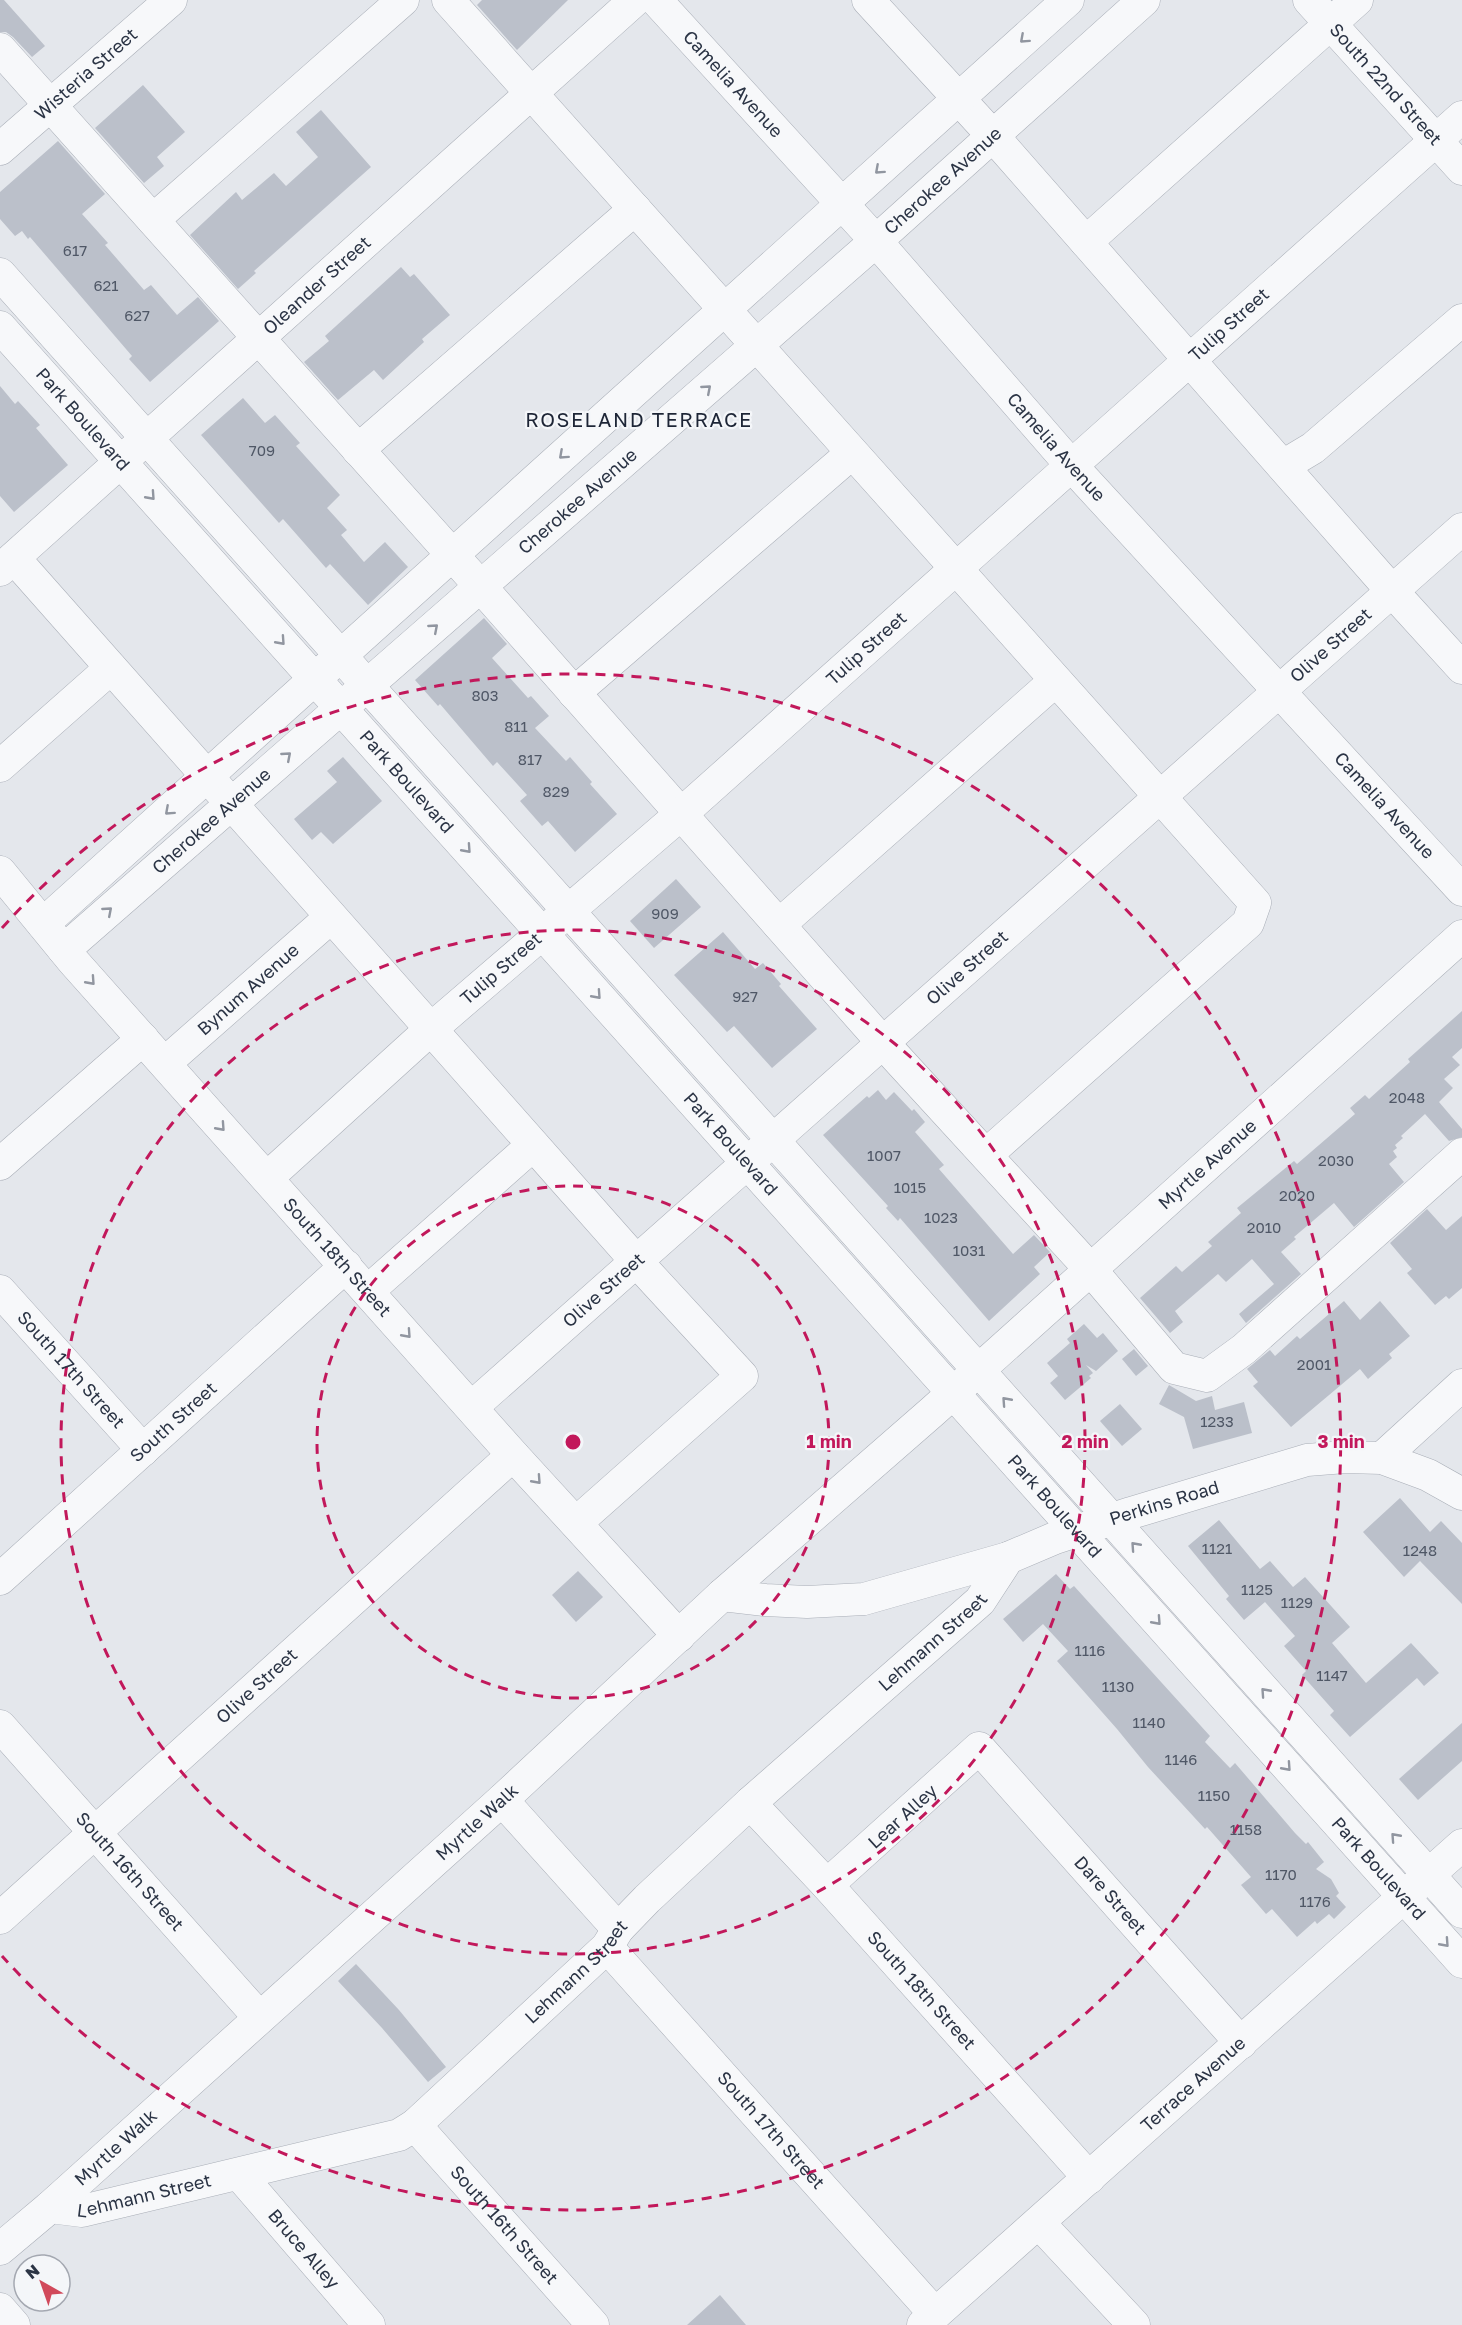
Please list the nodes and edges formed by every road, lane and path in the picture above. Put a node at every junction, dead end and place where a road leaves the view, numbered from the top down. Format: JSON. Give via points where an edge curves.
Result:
{"nodes":[{"id":1,"x":171,"y":0,"type":"edge"},
{"id":2,"x":403,"y":0,"type":"edge"},
{"id":3,"x":448,"y":0,"type":"edge"},
{"id":4,"x":634,"y":0,"type":"edge"},
{"id":5,"x":656,"y":0,"type":"edge"},
{"id":6,"x":868,"y":0,"type":"edge"},
{"id":7,"x":1068,"y":0,"type":"edge"},
{"id":8,"x":1144,"y":0,"type":"edge"},
{"id":9,"x":1309,"y":0,"type":"edge"},
{"id":10,"x":1357,"y":0,"type":"edge"},
{"id":11,"x":1330,"y":23,"type":"junction"},
{"id":12,"x":0,"y":49,"type":"edge"},
{"id":13,"x":532,"y":93,"type":"junction"},
{"id":14,"x":958,"y":98,"type":"junction"},
{"id":15,"x":51,"y":106,"type":"junction"},
{"id":16,"x":1462,"y":117,"type":"edge"},
{"id":17,"x":993,"y":136,"type":"junction"},
{"id":18,"x":1436,"y":140,"type":"junction"},
{"id":19,"x":0,"y":150,"type":"edge"},
{"id":20,"x":1462,"y":169,"type":"edge"},
{"id":21,"x":842,"y":204,"type":"junction"},
{"id":22,"x":634,"y":209,"type":"junction"},
{"id":23,"x":153,"y":220,"type":"junction"},
{"id":24,"x":876,"y":241,"type":"junction"},
{"id":25,"x":1086,"y":242,"type":"junction"},
{"id":26,"x":0,"y":274,"type":"edge"},
{"id":27,"x":725,"y":309,"type":"junction"},
{"id":28,"x":1462,"y":320,"type":"edge"},
{"id":29,"x":0,"y":327,"type":"edge"},
{"id":30,"x":259,"y":338,"type":"junction"},
{"id":31,"x":757,"y":345,"type":"junction"},
{"id":32,"x":1189,"y":359,"type":"junction"},
{"id":33,"x":146,"y":438,"type":"junction"},
{"id":34,"x":358,"y":450,"type":"junction"},
{"id":35,"x":852,"y":453,"type":"junction"},
{"id":36,"x":120,"y":461,"type":"junction"},
{"id":37,"x":1070,"y":464,"type":"junction"},
{"id":38,"x":1283,"y":466,"type":"junction"},
{"id":39,"x":1462,"y":529,"type":"edge"},
{"id":40,"x":452,"y":555,"type":"junction"},
{"id":41,"x":7,"y":564,"type":"edge"},
{"id":42,"x":954,"y":569,"type":"junction"},
{"id":43,"x":481,"y":587,"type":"junction"},
{"id":44,"x":1392,"y":591,"type":"junction"},
{"id":45,"x":340,"y":656,"type":"junction"},
{"id":46,"x":111,"y":668,"type":"junction"},
{"id":47,"x":1462,"y":668,"type":"edge"},
{"id":48,"x":315,"y":679,"type":"junction"},
{"id":49,"x":1055,"y":681,"type":"junction"},
{"id":50,"x":367,"y":685,"type":"junction"},
{"id":51,"x":1278,"y":691,"type":"junction"},
{"id":52,"x":574,"y":693,"type":"junction"},
{"id":53,"x":340,"y":708,"type":"junction"},
{"id":54,"x":0,"y":766,"type":"edge"},
{"id":55,"x":207,"y":776,"type":"junction"},
{"id":56,"x":1159,"y":797,"type":"junction"},
{"id":57,"x":232,"y":804,"type":"junction"},
{"id":58,"x":681,"y":814,"type":"junction"},
{"id":59,"x":0,"y":872,"type":"edge"},
{"id":60,"x":1462,"y":890,"type":"edge"},
{"id":61,"x":567,"y":910,"type":"junction"},
{"id":62,"x":331,"y":917,"type":"junction"},
{"id":63,"x":43,"y":924,"type":"junction"},
{"id":64,"x":779,"y":925,"type":"junction"},
{"id":65,"x":541,"y":932,"type":"junction"},
{"id":66,"x":1462,"y":936,"type":"edge"},
{"id":67,"x":64,"y":950,"type":"junction"},
{"id":68,"x":430,"y":1029,"type":"junction"},
{"id":69,"x":143,"y":1039,"type":"junction"},
{"id":70,"x":883,"y":1043,"type":"junction"},
{"id":71,"x":165,"y":1063,"type":"junction"},
{"id":72,"x":773,"y":1140,"type":"junction"},
{"id":73,"x":533,"y":1144,"type":"junction"},
{"id":74,"x":1462,"y":1154,"type":"edge"},
{"id":75,"x":986,"y":1155,"type":"junction"},
{"id":76,"x":747,"y":1163,"type":"junction"},
{"id":77,"x":0,"y":1164,"type":"edge"},
{"id":78,"x":267,"y":1178,"type":"junction"},
{"id":79,"x":637,"y":1262,"type":"junction"},
{"id":80,"x":346,"y":1266,"type":"junction"},
{"id":81,"x":1091,"y":1270,"type":"junction"},
{"id":82,"x":0,"y":1291,"type":"edge"},
{"id":83,"x":369,"y":1291,"type":"junction"},
{"id":84,"x":978,"y":1370,"type":"junction"},
{"id":85,"x":1462,"y":1385,"type":"edge"},
{"id":86,"x":953,"y":1393,"type":"junction"},
{"id":87,"x":472,"y":1407,"type":"junction"},
{"id":88,"x":143,"y":1450,"type":"junction"},
{"id":89,"x":513,"y":1455,"type":"junction"},
{"id":90,"x":1382,"y":1458,"type":"junction"},
{"id":91,"x":1462,"y":1494,"type":"edge"},
{"id":92,"x":1111,"y":1520,"type":"junction"},
{"id":93,"x":576,"y":1523,"type":"junction"},
{"id":94,"x":1076,"y":1531,"type":"junction"},
{"id":95,"x":1008,"y":1558,"type":"junction"},
{"id":96,"x":0,"y":1579,"type":"edge"},
{"id":97,"x":722,"y":1595,"type":"junction"},
{"id":98,"x":679,"y":1636,"type":"junction"},
{"id":99,"x":0,"y":1726,"type":"edge"},
{"id":100,"x":979,"y":1748,"type":"joint"},
{"id":101,"x":502,"y":1800,"type":"junction"},
{"id":102,"x":750,"y":1803,"type":"junction"},
{"id":103,"x":95,"y":1832,"type":"junction"},
{"id":104,"x":1462,"y":1845,"type":"edge"},
{"id":105,"x":1428,"y":1875,"type":"junction"},
{"id":106,"x":827,"y":1885,"type":"junction"},
{"id":107,"x":1403,"y":1897,"type":"junction"},
{"id":108,"x":1462,"y":1912,"type":"edge"},
{"id":109,"x":0,"y":1918,"type":"edge"},
{"id":110,"x":613,"y":1938,"type":"junction"},
{"id":111,"x":1462,"y":1962,"type":"edge"},
{"id":112,"x":259,"y":2017,"type":"junction"},
{"id":113,"x":1241,"y":2043,"type":"junction"},
{"id":114,"x":416,"y":2125,"type":"junction"},
{"id":115,"x":239,"y":2174,"type":"junction"},
{"id":116,"x":1089,"y":2178,"type":"junction"},
{"id":117,"x":50,"y":2207,"type":"junction"},
{"id":118,"x":1039,"y":2223,"type":"junction"},
{"id":119,"x":0,"y":2249,"type":"edge"},
{"id":120,"x":0,"y":2309,"type":"edge"},
{"id":121,"x":929,"y":2320,"type":"edge"},
{"id":122,"x":14,"y":2325,"type":"edge"},
{"id":123,"x":369,"y":2325,"type":"edge"},
{"id":124,"x":593,"y":2325,"type":"edge"},
{"id":125,"x":1134,"y":2325,"type":"edge"}],
"edges":[{"from":1,"to":15,"type":"street","name":"Wisteria Street"},
{"from":2,"to":23,"type":"street"},
{"from":3,"to":13,"type":"street"},
{"from":4,"to":13,"type":"street","name":"Oleander Street"},
{"from":5,"to":21,"type":"street","name":"Camelia Avenue"},
{"from":6,"to":14,"type":"street"},
{"from":7,"to":14,"type":"street","name":"Cherokee Avenue","one_way":true},
{"from":8,"to":17,"type":"street","name":"Cherokee Avenue"},
{"from":9,"to":11,"type":"street","name":"South 22nd Street"},
{"from":10,"to":11,"type":"street"},
{"from":11,"to":18,"type":"street","name":"South 22nd Street"},
{"from":11,"to":25,"type":"street"},
{"from":12,"to":15,"type":"street"},
{"from":13,"to":22,"type":"street"},
{"from":13,"to":30,"type":"street","name":"Oleander Street"},
{"from":14,"to":17,"type":"street"},
{"from":14,"to":21,"type":"street","name":"Cherokee Avenue","one_way":true},
{"from":15,"to":19,"type":"street","name":"Wisteria Street"},
{"from":15,"to":23,"type":"street"},
{"from":16,"to":18,"type":"street","name":"Tulip Street"},
{"from":17,"to":24,"type":"street","name":"Cherokee Avenue"},
{"from":17,"to":25,"type":"street"},
{"from":18,"to":20,"type":"street","name":"South 22nd Street"},
{"from":18,"to":32,"type":"street","name":"Tulip Street"},
{"from":21,"to":24,"type":"street","name":"Camelia Avenue"},
{"from":21,"to":27,"type":"street","name":"Cherokee Avenue"},
{"from":22,"to":27,"type":"street"},
{"from":22,"to":34,"type":"street"},
{"from":23,"to":30,"type":"street"},
{"from":24,"to":31,"type":"street","name":"Cherokee Avenue"},
{"from":24,"to":37,"type":"street","name":"Camelia Avenue"},
{"from":25,"to":32,"type":"street"},
{"from":26,"to":33,"type":"street"},
{"from":27,"to":31,"type":"street"},
{"from":27,"to":40,"type":"street","name":"Cherokee Avenue","one_way":true},
{"from":28,"to":38,"type":"street","via":[[1321,442]]},
{"from":29,"to":36,"type":"street","name":"Park Boulevard"},
{"from":30,"to":33,"type":"street","name":"Oleander Street"},
{"from":30,"to":34,"type":"street"},
{"from":31,"to":35,"type":"street"},
{"from":43,"to":31,"type":"street","name":"Cherokee Avenue","one_way":true},
{"from":32,"to":37,"type":"street","name":"Tulip Street"},
{"from":32,"to":38,"type":"street"},
{"from":33,"to":36,"type":"street","name":"Oleander Street"},
{"from":33,"to":45,"type":"street"},
{"from":34,"to":40,"type":"street"},
{"from":35,"to":42,"type":"street"},
{"from":35,"to":52,"type":"street"},
{"from":36,"to":41,"type":"street","name":"Oleander Street"},
{"from":36,"to":48,"type":"street","name":"Park Boulevard","one_way":true},
{"from":37,"to":42,"type":"street","name":"Tulip Street"},
{"from":37,"to":51,"type":"street","name":"Camelia Avenue"},
{"from":38,"to":44,"type":"street"},
{"from":39,"to":44,"type":"street","name":"Olive Street"},
{"from":40,"to":43,"type":"street"},
{"from":40,"to":45,"type":"street","name":"Cherokee Avenue"},
{"from":41,"to":46,"type":"street"},
{"from":42,"to":49,"type":"street"},
{"from":42,"to":58,"type":"street","name":"Tulip Street"},
{"from":50,"to":43,"type":"street","name":"Cherokee Avenue","one_way":true},
{"from":43,"to":52,"type":"street"},
{"from":44,"to":47,"type":"street"},
{"from":44,"to":51,"type":"street","name":"Olive Street"},
{"from":45,"to":48,"type":"street","name":"Cherokee Avenue"},
{"from":45,"to":50,"type":"street"},
{"from":46,"to":54,"type":"street"},
{"from":46,"to":55,"type":"street"},
{"from":48,"to":53,"type":"street","name":"Park Boulevard"},
{"from":48,"to":55,"type":"street","name":"Cherokee Avenue"},
{"from":49,"to":56,"type":"street"},
{"from":49,"to":64,"type":"street"},
{"from":50,"to":53,"type":"street","name":"Cherokee Avenue"},
{"from":50,"to":61,"type":"street"},
{"from":51,"to":56,"type":"street","name":"Olive Street"},
{"from":51,"to":60,"type":"street","name":"Camelia Avenue"},
{"from":52,"to":58,"type":"street"},
{"from":57,"to":53,"type":"street","name":"Cherokee Avenue","one_way":true},
{"from":53,"to":65,"type":"street","name":"Park Boulevard","one_way":true},
{"from":55,"to":57,"type":"street"},
{"from":55,"to":63,"type":"street","name":"Cherokee Avenue","one_way":true},
{"from":56,"to":70,"type":"street","name":"Olive Street"},
{"from":56,"to":75,"type":"street","via":[[1255,903],[1248,923]]},
{"from":57,"to":62,"type":"street"},
{"from":67,"to":57,"type":"street","name":"Cherokee Avenue","one_way":true},
{"from":58,"to":61,"type":"street","name":"Tulip Street"},
{"from":58,"to":64,"type":"street"},
{"from":59,"to":63,"type":"street","name":"South 18th Street"},
{"from":61,"to":65,"type":"street","name":"Tulip Street"},
{"from":61,"to":72,"type":"street"},
{"from":62,"to":68,"type":"street"},
{"from":62,"to":71,"type":"street","name":"Bynum Avenue"},
{"from":63,"to":67,"type":"street","name":"South 18th Street"},
{"from":64,"to":70,"type":"street"},
{"from":65,"to":68,"type":"street","name":"Tulip Street"},
{"from":65,"to":76,"type":"street","name":"Park Boulevard","one_way":true},
{"from":66,"to":81,"type":"street","name":"Myrtle Avenue"},
{"from":67,"to":69,"type":"street","name":"South 18th Street","one_way":true},
{"from":68,"to":73,"type":"street"},
{"from":68,"to":78,"type":"street","name":"Tulip Street"},
{"from":69,"to":71,"type":"street","name":"South 18th Street"},
{"from":69,"to":77,"type":"street"},
{"from":70,"to":72,"type":"street","name":"Olive Street"},
{"from":70,"to":75,"type":"street"},
{"from":71,"to":78,"type":"street","name":"South 18th Street","one_way":true},
{"from":72,"to":76,"type":"street","name":"Olive Street"},
{"from":72,"to":84,"type":"street"},
{"from":73,"to":79,"type":"street"},
{"from":73,"to":83,"type":"street"},
{"from":74,"to":81,"type":"street","via":[[1244,1348],[1207,1376],[1174,1368]]},
{"from":75,"to":81,"type":"street"},
{"from":76,"to":79,"type":"street","name":"Olive Street"},
{"from":76,"to":86,"type":"street","name":"Park Boulevard"},
{"from":78,"to":80,"type":"street","name":"South 18th Street"},
{"from":79,"to":87,"type":"street","name":"Olive Street"},
{"from":79,"to":93,"type":"street","via":[[742,1376]]},
{"from":80,"to":83,"type":"street","name":"South 18th Street"},
{"from":80,"to":88,"type":"street","name":"South Street"},
{"from":81,"to":84,"type":"street","name":"Myrtle Avenue"},
{"from":82,"to":88,"type":"street","name":"South 17th Street"},
{"from":83,"to":87,"type":"street","name":"South 18th Street","one_way":true},
{"from":84,"to":86,"type":"street","name":"Myrtle Avenue"},
{"from":92,"to":84,"type":"street","one_way":true},
{"from":85,"to":90,"type":"street"},
{"from":86,"to":94,"type":"street","name":"Park Boulevard"},
{"from":86,"to":97,"type":"street","name":"Myrtle Walk"},
{"from":87,"to":89,"type":"street","name":"South 18th Street"},
{"from":88,"to":96,"type":"street","name":"South Street"},
{"from":89,"to":93,"type":"street","name":"South 18th Street","one_way":true},
{"from":89,"to":103,"type":"street","name":"Olive Street"},
{"from":90,"to":91,"type":"street","name":"Perkins Road","via":[[1428,1474]]},
{"from":90,"to":92,"type":"street","name":"Perkins Road","via":[[1307,1460]]},
{"from":92,"to":94,"type":"street","name":"Perkins Road"},
{"from":105,"to":92,"type":"street","one_way":true},
{"from":93,"to":98,"type":"street","name":"South 18th Street"},
{"from":94,"to":95,"type":"street","name":"Perkins Road"},
{"from":94,"to":107,"type":"street","name":"Park Boulevard","one_way":true},
{"from":95,"to":97,"type":"street","name":"Perkins Road","via":[[864,1599],[807,1602]]},
{"from":95,"to":102,"type":"street","name":"Lehmann Street","via":[[980,1601]]},
{"from":97,"to":98,"type":"street","name":"Myrtle Walk"},
{"from":98,"to":101,"type":"street","name":"Myrtle Walk"},
{"from":99,"to":103,"type":"street","name":"South 16th Street"},
{"from":100,"to":106,"type":"street","name":"Lear Alley"},
{"from":100,"to":113,"type":"street","name":"Dare Street"},
{"from":101,"to":110,"type":"street","name":"South 17th Street"},
{"from":101,"to":112,"type":"street","name":"Myrtle Walk"},
{"from":102,"to":106,"type":"street","name":"South 18th Street"},
{"from":102,"to":110,"type":"street","name":"Lehmann Street","via":[[646,1899]]},
{"from":103,"to":109,"type":"street","name":"Olive Street"},
{"from":103,"to":112,"type":"street","name":"South 16th Street"},
{"from":104,"to":105,"type":"street","name":"Terrace Avenue"},
{"from":105,"to":107,"type":"street","name":"Terrace Avenue"},
{"from":105,"to":108,"type":"street"},
{"from":106,"to":116,"type":"street","name":"South 18th Street"},
{"from":107,"to":111,"type":"street","name":"Park Boulevard","one_way":true},
{"from":107,"to":113,"type":"street","name":"Terrace Avenue"},
{"from":110,"to":114,"type":"street","name":"Lehmann Street"},
{"from":110,"to":121,"type":"street","name":"South 17th Street"},
{"from":112,"to":117,"type":"street","name":"Myrtle Walk"},
{"from":113,"to":116,"type":"street","name":"Terrace Avenue"},
{"from":114,"to":115,"type":"street","name":"Lehmann Street","via":[[399,2135]]},
{"from":114,"to":124,"type":"street","name":"South 16th Street"},
{"from":115,"to":117,"type":"street","name":"Lehmann Street","via":[[82,2211]]},
{"from":115,"to":123,"type":"street","name":"Bruce Alley"},
{"from":116,"to":118,"type":"street","name":"Terrace Avenue"},
{"from":117,"to":119,"type":"street","name":"Myrtle Walk"},
{"from":118,"to":121,"type":"street","name":"Terrace Avenue"},
{"from":118,"to":125,"type":"street"},
{"from":120,"to":122,"type":"street"}]}
